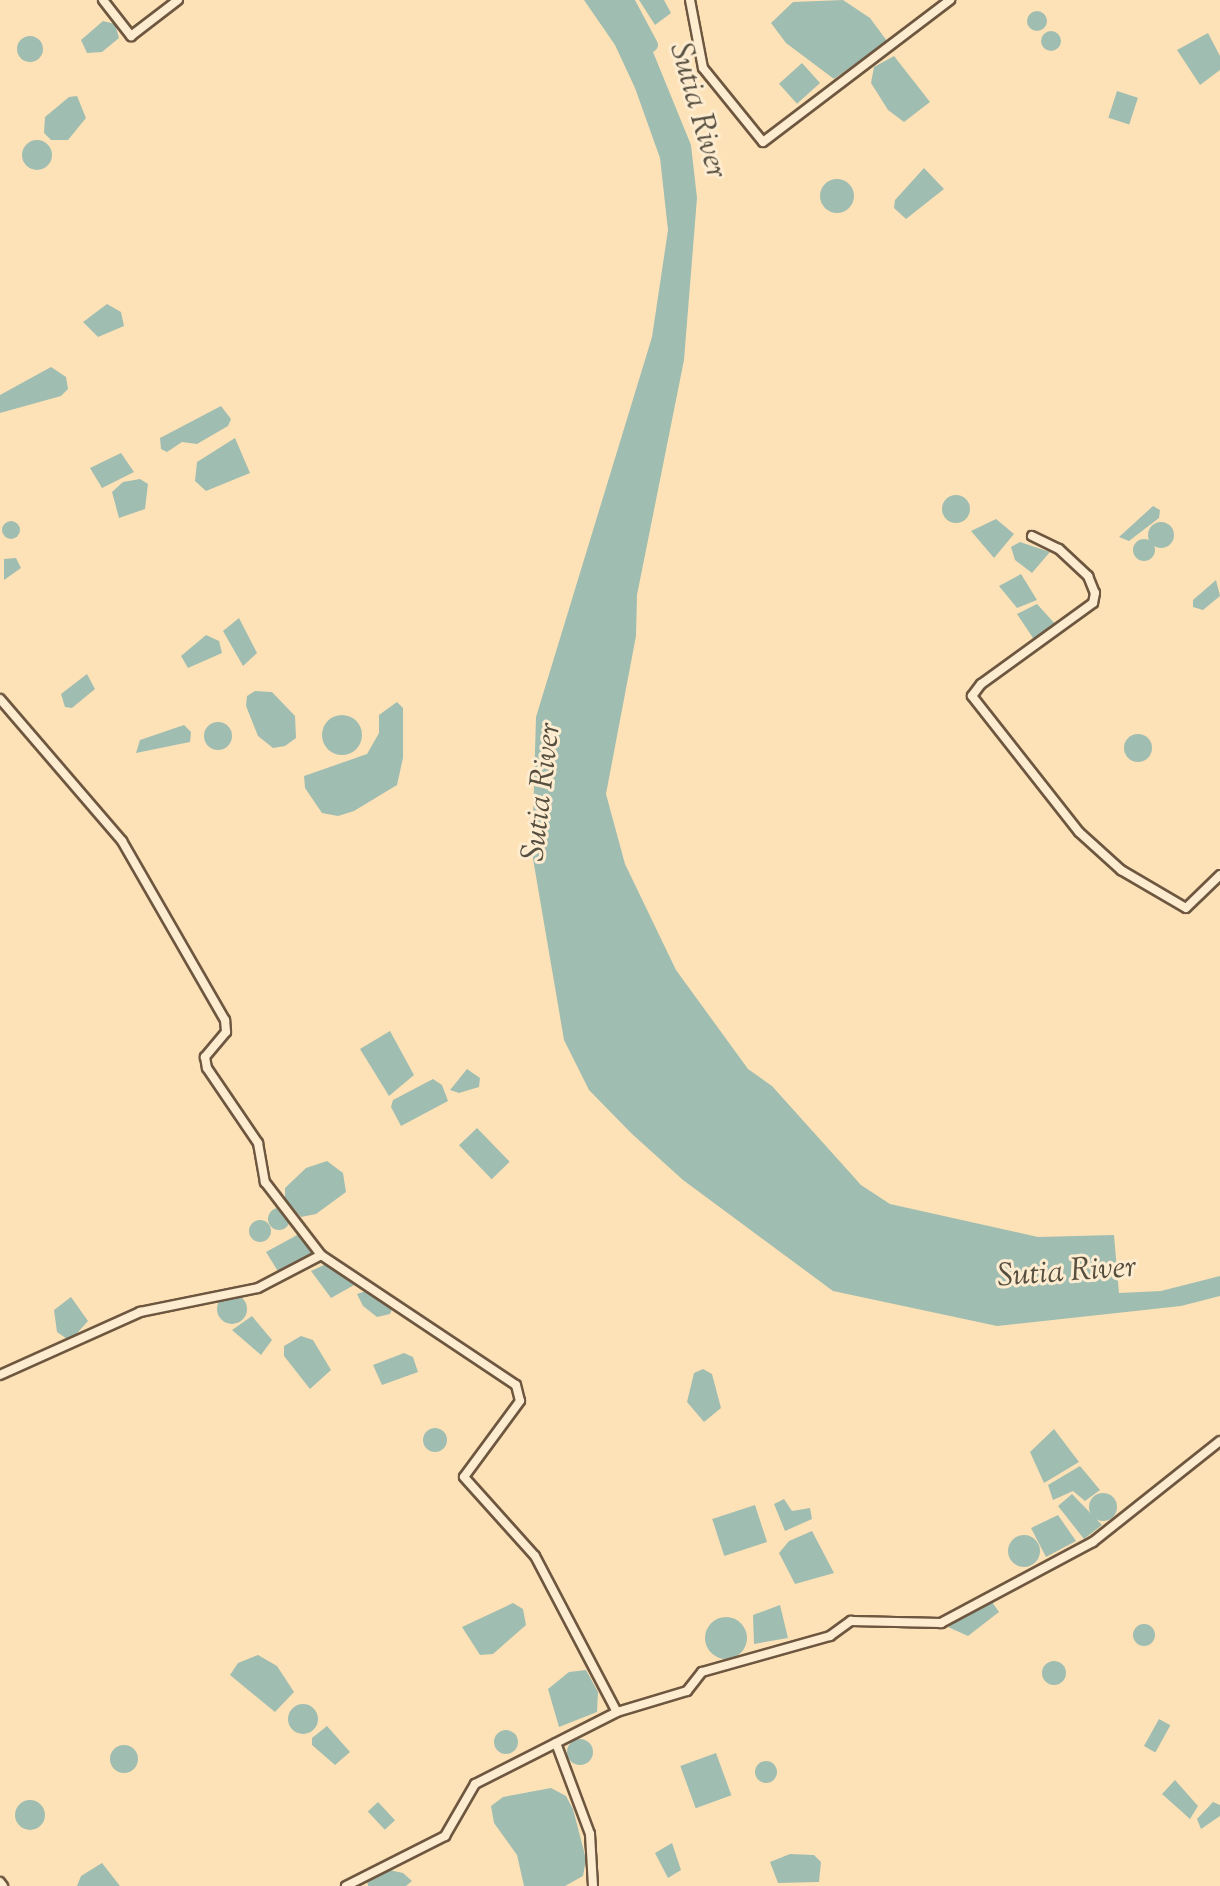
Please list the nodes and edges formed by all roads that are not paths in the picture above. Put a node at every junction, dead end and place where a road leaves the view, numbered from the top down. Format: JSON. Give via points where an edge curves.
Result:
{"nodes":[{"id":1,"x":103,"y":0,"type":"edge"},
{"id":2,"x":178,"y":0,"type":"edge"},
{"id":3,"x":690,"y":0,"type":"edge"},
{"id":4,"x":950,"y":0,"type":"edge"},
{"id":5,"x":1032,"y":536,"type":"dead end"},
{"id":6,"x":0,"y":699,"type":"edge"},
{"id":7,"x":1220,"y":875,"type":"edge"},
{"id":8,"x":321,"y":1255,"type":"junction"},
{"id":9,"x":0,"y":1375,"type":"edge"},
{"id":10,"x":1220,"y":1441,"type":"edge"},
{"id":11,"x":617,"y":1712,"type":"junction"},
{"id":12,"x":556,"y":1743,"type":"junction"},
{"id":13,"x":346,"y":1886,"type":"edge"},
{"id":14,"x":593,"y":1886,"type":"edge"}],
"edges":[{"from":1,"to":2,"type":"street","via":[[131,36]]},
{"from":3,"to":4,"type":"street","via":[[703,68],[763,142]]},
{"from":5,"to":7,"type":"street","via":[[1059,549],[1088,576],[1093,603],[981,684],[972,696],[1079,832],[1121,870],[1186,908]]},
{"from":6,"to":8,"type":"street","via":[[122,841],[225,1020],[226,1032],[205,1057],[207,1068],[258,1143],[265,1182]]},
{"from":8,"to":9,"type":"street","via":[[258,1288],[140,1312]]},
{"from":8,"to":11,"type":"street","via":[[516,1385],[520,1401],[464,1477],[535,1556]]},
{"from":10,"to":11,"type":"street","via":[[1093,1542],[941,1623],[851,1621],[830,1636],[718,1665],[702,1672],[687,1691]]},
{"from":11,"to":12,"type":"street"},
{"from":12,"to":13,"type":"street","via":[[475,1784],[445,1836]]},
{"from":12,"to":14,"type":"street","via":[[590,1834]]}]}
